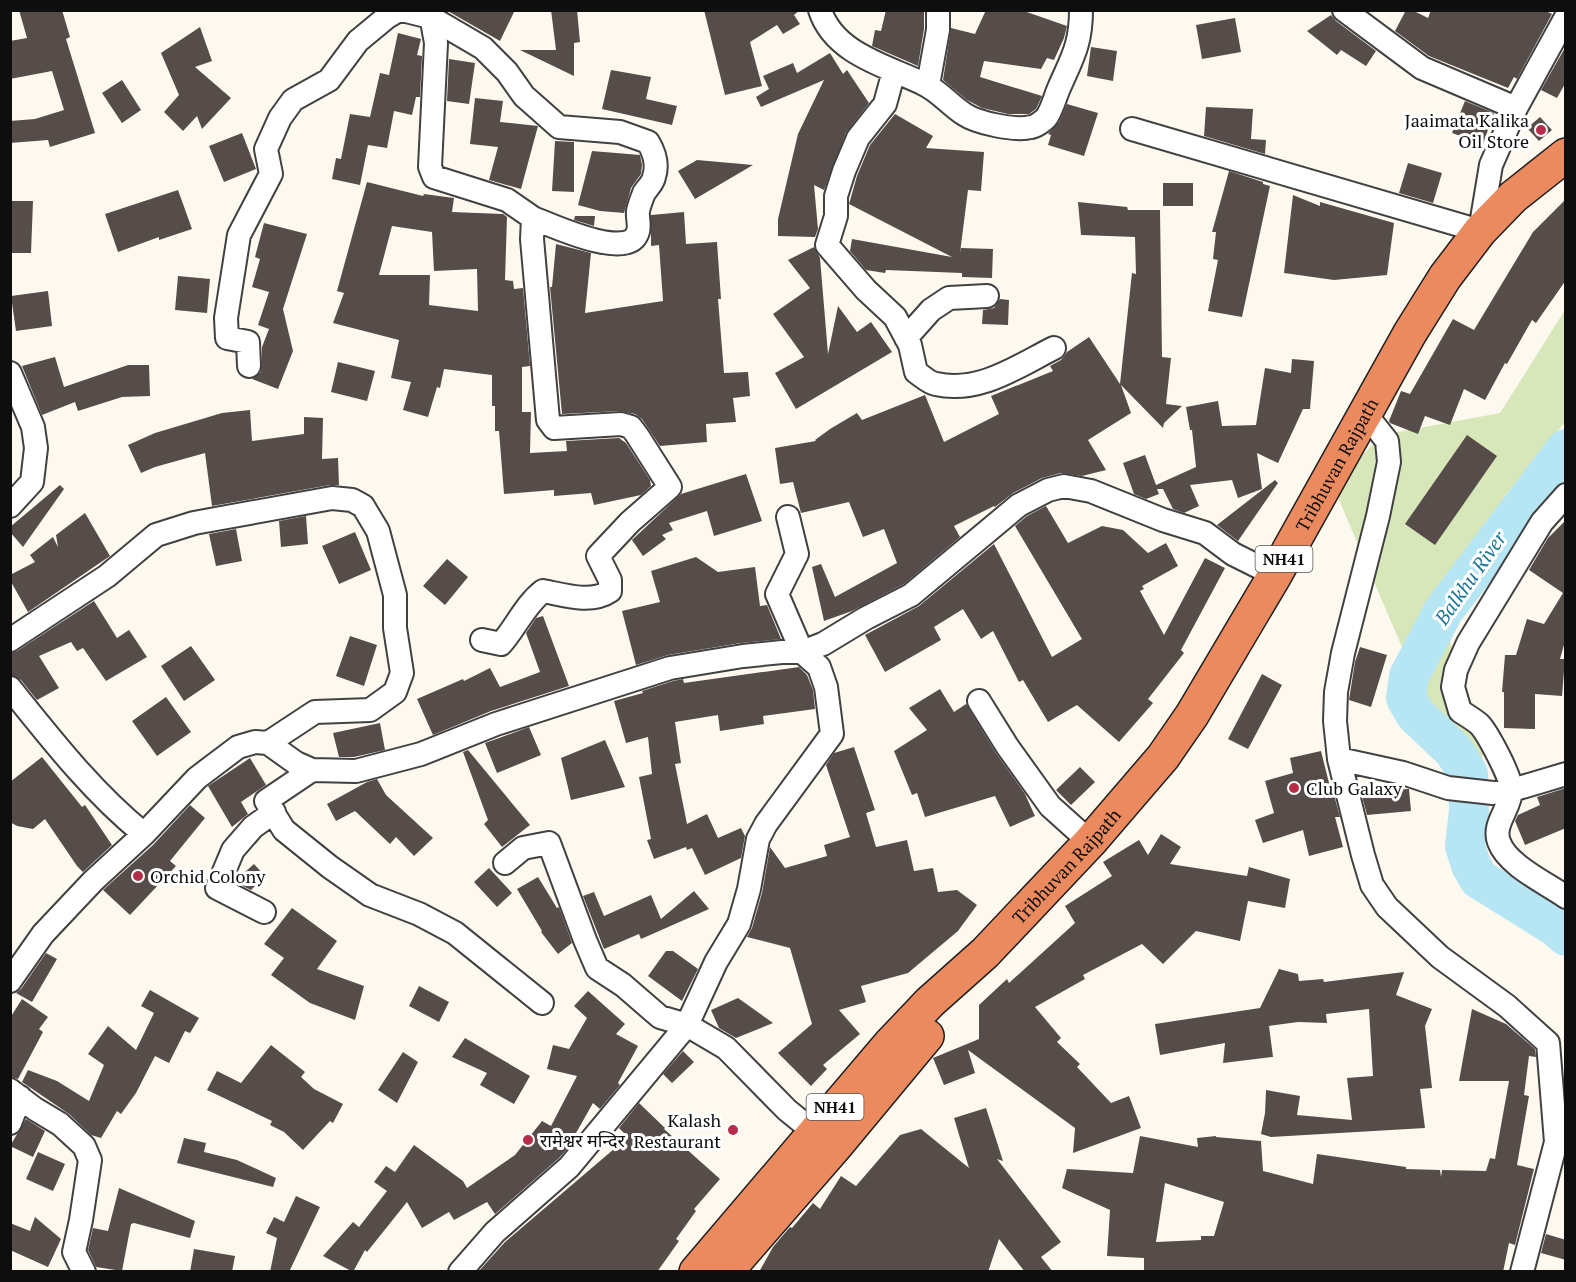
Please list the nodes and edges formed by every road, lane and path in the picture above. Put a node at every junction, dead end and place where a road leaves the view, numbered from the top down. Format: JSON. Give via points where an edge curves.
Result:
{"nodes":[{"id":1,"x":401,"y":10,"type":"edge"},
{"id":2,"x":820,"y":10,"type":"edge"},
{"id":3,"x":938,"y":10,"type":"edge"},
{"id":4,"x":1082,"y":10,"type":"edge"},
{"id":5,"x":1344,"y":10,"type":"edge"},
{"id":6,"x":430,"y":14,"type":"edge"},
{"id":7,"x":1566,"y":17,"type":"edge"},
{"id":8,"x":894,"y":71,"type":"junction"},
{"id":9,"x":928,"y":85,"type":"junction"},
{"id":10,"x":1516,"y":108,"type":"junction"},
{"id":11,"x":1132,"y":129,"type":"dead end"},
{"id":12,"x":1566,"y":155,"type":"edge"},
{"id":13,"x":532,"y":218,"type":"junction"},
{"id":14,"x":1480,"y":231,"type":"junction"},
{"id":15,"x":987,"y":296,"type":"dead end"},
{"id":16,"x":906,"y":338,"type":"junction"},
{"id":17,"x":1054,"y":348,"type":"dead end"},
{"id":18,"x":249,"y":366,"type":"dead end"},
{"id":19,"x":10,"y":373,"type":"edge"},
{"id":20,"x":1364,"y":412,"type":"junction"},
{"id":21,"x":1566,"y":495,"type":"edge"},
{"id":22,"x":10,"y":506,"type":"edge"},
{"id":23,"x":788,"y":517,"type":"dead end"},
{"id":24,"x":1275,"y":575,"type":"junction"},
{"id":25,"x":10,"y":640,"type":"edge"},
{"id":26,"x":482,"y":640,"type":"dead end"},
{"id":27,"x":802,"y":652,"type":"junction"},
{"id":28,"x":10,"y":688,"type":"edge"},
{"id":29,"x":979,"y":701,"type":"dead end"},
{"id":30,"x":268,"y":743,"type":"junction"},
{"id":31,"x":1339,"y":759,"type":"junction"},
{"id":32,"x":312,"y":770,"type":"junction"},
{"id":33,"x":1566,"y":774,"type":"edge"},
{"id":34,"x":1502,"y":792,"type":"junction"},
{"id":35,"x":274,"y":812,"type":"junction"},
{"id":36,"x":144,"y":834,"type":"junction"},
{"id":37,"x":1090,"y":842,"type":"junction"},
{"id":38,"x":505,"y":864,"type":"dead end"},
{"id":39,"x":1566,"y":897,"type":"edge"},
{"id":40,"x":264,"y":912,"type":"dead end"},
{"id":41,"x":10,"y":981,"type":"edge"},
{"id":42,"x":542,"y":1003,"type":"dead end"},
{"id":43,"x":687,"y":1025,"type":"junction"},
{"id":44,"x":15,"y":1094,"type":"edge"},
{"id":45,"x":10,"y":1123,"type":"edge"},
{"id":46,"x":824,"y":1139,"type":"junction"},
{"id":47,"x":1561,"y":1143,"type":"edge"},
{"id":48,"x":724,"y":1265,"type":"edge"},
{"id":49,"x":1523,"y":1271,"type":"edge"},
{"id":50,"x":84,"y":1272,"type":"edge"},
{"id":51,"x":460,"y":1272,"type":"edge"}],
"edges":[{"from":1,"to":6,"type":"street"},
{"from":1,"to":18,"type":"street","via":[[358,41],[328,80],[293,100],[266,149],[271,174],[238,235],[225,318],[227,338],[248,342]]},
{"from":2,"to":8,"type":"street","via":[[832,35],[873,63]]},
{"from":3,"to":9,"type":"street"},
{"from":4,"to":9,"type":"street","via":[[1076,54],[1046,118],[1032,128],[1011,127],[965,115]]},
{"from":5,"to":10,"type":"street","via":[[1422,68]]},
{"from":6,"to":13,"type":"street","via":[[436,43],[429,156],[434,177],[507,200]]},
{"from":6,"to":13,"type":"street","via":[[483,48],[524,96],[558,127],[620,132],[648,142],[655,154],[655,177],[644,194],[637,235],[630,242],[597,242]]},
{"from":7,"to":10,"type":"street"},
{"from":8,"to":9,"type":"street"},
{"from":8,"to":16,"type":"street","via":[[885,104],[858,138],[844,171],[827,245],[895,316]]},
{"from":10,"to":14,"type":"street","via":[[1491,165]]},
{"from":11,"to":14,"type":"street"},
{"from":12,"to":14,"type":"highway","name":"Tribhuvan Rajpath","number":"NH41","via":[[1513,197]]},
{"from":13,"to":26,"type":"street","via":[[548,420],[554,428],[621,424],[631,427],[670,487],[598,556],[610,580],[610,591],[601,597],[575,598],[543,591],[531,600],[501,644]]},
{"from":14,"to":20,"type":"highway","name":"Tribhuvan Rajpath","number":"NH41","via":[[1445,277]]},
{"from":15,"to":16,"type":"street","via":[[949,298],[931,310]]},
{"from":16,"to":17,"type":"street","via":[[916,372],[933,384],[956,386],[986,382]]},
{"from":19,"to":22,"type":"street","via":[[33,427],[36,448],[32,482]]},
{"from":20,"to":24,"type":"highway","name":"Tribhuvan Rajpath","number":"NH41"},
{"from":20,"to":31,"type":"street","via":[[1387,441],[1389,462],[1335,692]]},
{"from":21,"to":34,"type":"street","via":[[1542,522],[1474,633],[1456,670],[1453,687],[1460,711],[1480,725],[1509,777]]},
{"from":23,"to":27,"type":"street","via":[[797,554],[777,594]]},
{"from":24,"to":27,"type":"street","via":[[1233,554],[1205,532],[1091,491],[1064,486],[1048,489],[1019,505],[911,595],[824,644]]},
{"from":24,"to":37,"type":"highway","name":"Tribhuvan Rajpath","number":"NH41","via":[[1192,716],[1163,757]]},
{"from":25,"to":30,"type":"street","via":[[107,576],[156,535],[194,523],[332,498],[352,500],[363,506],[378,531],[394,595],[402,673],[395,692],[370,710],[315,712]]},
{"from":27,"to":32,"type":"street","via":[[670,668],[496,724],[412,757],[356,771]]},
{"from":27,"to":43,"type":"street","via":[[819,667],[826,687],[832,734],[758,839],[739,924],[716,962]]},
{"from":28,"to":36,"type":"street","via":[[124,819]]},
{"from":29,"to":37,"type":"street","via":[[1050,806]]},
{"from":30,"to":32,"type":"street"},
{"from":30,"to":36,"type":"street","via":[[238,747],[197,778]]},
{"from":31,"to":34,"type":"street","via":[[1448,788]]},
{"from":31,"to":47,"type":"street","via":[[1372,885],[1387,907],[1440,957],[1507,1006],[1548,1043]]},
{"from":32,"to":35,"type":"street","via":[[266,801]]},
{"from":33,"to":34,"type":"street"},
{"from":34,"to":39,"type":"street","via":[[1497,840],[1502,849],[1518,865]]},
{"from":35,"to":40,"type":"street","via":[[253,827],[233,850],[217,888]]},
{"from":35,"to":42,"type":"street","via":[[284,830],[330,867],[370,895],[455,933]]},
{"from":36,"to":41,"type":"street","via":[[43,934]]},
{"from":37,"to":46,"type":"highway","name":"Tribhuvan Rajpath","number":"NH41","via":[[985,953],[945,1016]]},
{"from":38,"to":43,"type":"street","via":[[523,848],[549,843],[597,968],[660,1017]]},
{"from":43,"to":46,"type":"street","via":[[726,1047],[787,1110]]},
{"from":43,"to":51,"type":"street","via":[[569,1167],[495,1232]]},
{"from":44,"to":45,"type":"street"},
{"from":44,"to":50,"type":"street","via":[[67,1130],[84,1146],[90,1160],[74,1252]]},
{"from":46,"to":48,"type":"highway","name":"Tribhuvan Rajpath","number":"NH41"},
{"from":47,"to":49,"type":"street"}]}
